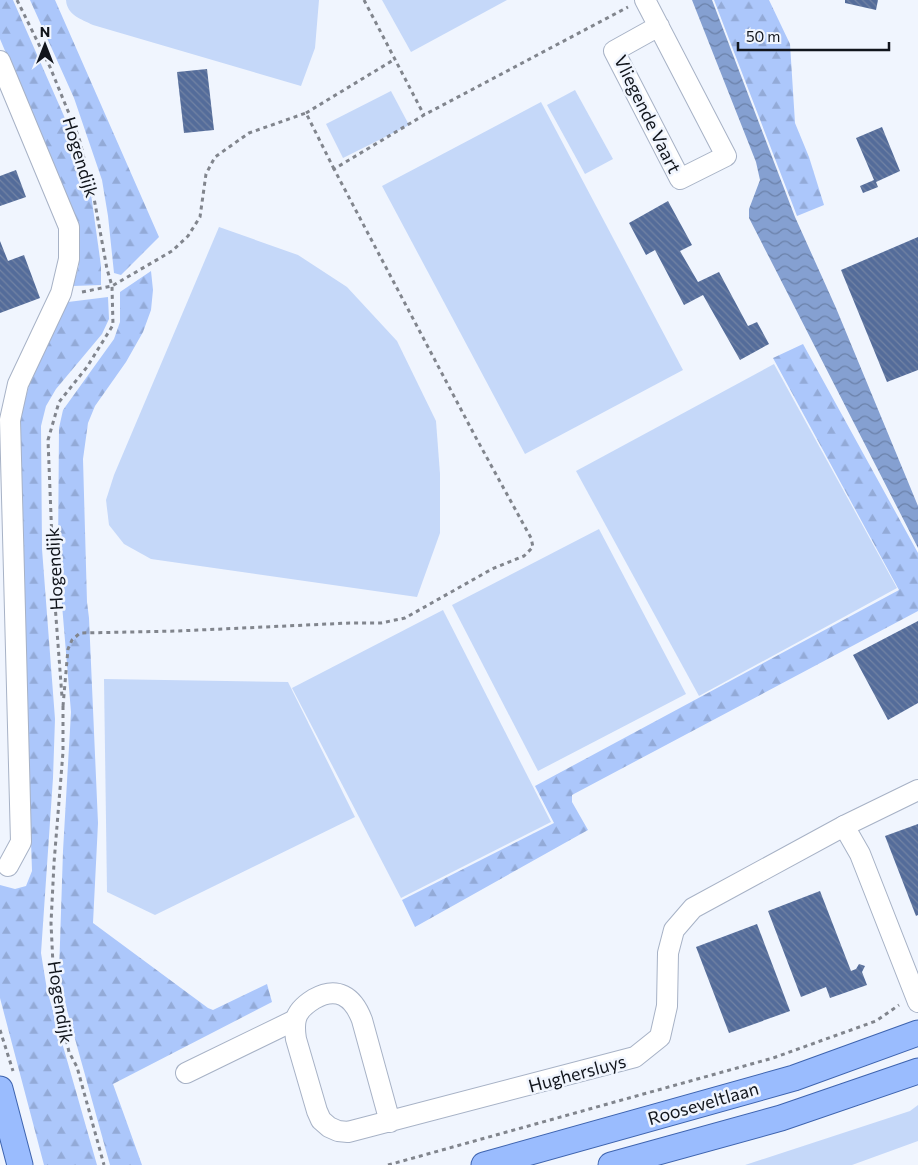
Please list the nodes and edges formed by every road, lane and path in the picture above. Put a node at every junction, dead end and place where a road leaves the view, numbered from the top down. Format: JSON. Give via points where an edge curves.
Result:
{"nodes":[{"id":1,"x":17,"y":0,"type":"edge"},
{"id":2,"x":364,"y":0,"type":"edge"},
{"id":3,"x":639,"y":2,"type":"edge"},
{"id":4,"x":659,"y":26,"type":"junction"},
{"id":5,"x":395,"y":59,"type":"junction"},
{"id":6,"x":0,"y":60,"type":"edge"},
{"id":7,"x":306,"y":113,"type":"junction"},
{"id":8,"x":424,"y":116,"type":"junction"},
{"id":9,"x":334,"y":169,"type":"junction"},
{"id":10,"x":112,"y":286,"type":"junction"},
{"id":11,"x":61,"y":293,"type":"junction"},
{"id":12,"x":63,"y":706,"type":"junction"},
{"id":13,"x":918,"y":790,"type":"edge"},
{"id":14,"x":844,"y":826,"type":"junction"},
{"id":15,"x":8,"y":866,"type":"dead end"},
{"id":16,"x":917,"y":1000,"type":"edge"},
{"id":17,"x":296,"y":1020,"type":"junction"},
{"id":18,"x":918,"y":1032,"type":"edge"},
{"id":19,"x":918,"y":1071,"type":"edge"},
{"id":20,"x":186,"y":1073,"type":"dead end"},
{"id":21,"x":0,"y":1089,"type":"edge"},
{"id":22,"x":390,"y":1122,"type":"junction"},
{"id":23,"x":20,"y":1165,"type":"edge"},
{"id":24,"x":104,"y":1165,"type":"edge"},
{"id":25,"x":388,"y":1165,"type":"edge"},
{"id":26,"x":484,"y":1165,"type":"edge"},
{"id":27,"x":611,"y":1165,"type":"edge"}],
"edges":[{"from":1,"to":10,"type":"path","name":"Hogendijk","via":[[50,67],[78,138]]},
{"from":2,"to":5,"type":"path"},
{"from":3,"to":4,"type":"street","name":"Vliegende Vaart"},
{"from":3,"to":8,"type":"path"},
{"from":4,"to":4,"type":"street","name":"Vliegende Vaart","via":[[614,51],[680,179],[726,156]]},
{"from":5,"to":7,"type":"path"},
{"from":5,"to":8,"type":"path"},
{"from":6,"to":11,"type":"street","name":"Hogendijk","via":[[69,227],[69,259]]},
{"from":7,"to":9,"type":"path"},
{"from":7,"to":10,"type":"path","via":[[249,133],[215,157],[206,174],[200,217],[188,236],[172,251]]},
{"from":8,"to":9,"type":"path"},
{"from":9,"to":12,"type":"path","via":[[533,547],[524,556],[492,569],[406,618],[381,623],[80,633],[68,649]]},
{"from":10,"to":11,"type":"path"},
{"from":10,"to":12,"type":"path","name":"Hogendijk","via":[[113,325],[59,402],[48,440],[54,591]]},
{"from":11,"to":15,"type":"street","name":"Hogendijk","via":[[18,384],[10,420],[21,842]]},
{"from":12,"to":24,"type":"path","name":"Hogendijk","via":[[63,752],[51,923],[54,986],[69,1052],[77,1067]]},
{"from":13,"to":14,"type":"street","name":"Hughersluys"},
{"from":14,"to":16,"type":"street","via":[[860,854]]},
{"from":14,"to":22,"type":"street","name":"Hughersluys","via":[[693,908],[674,930],[668,953],[667,1006],[660,1037],[636,1057]]},
{"from":16,"to":25,"type":"path","via":[[897,1006],[876,1021],[773,1058]]},
{"from":17,"to":20,"type":"street"},
{"from":17,"to":22,"type":"street","name":"Hughersluys","via":[[296,1039],[322,1120],[329,1127],[348,1132]]},
{"from":17,"to":22,"type":"street","via":[[306,1004],[323,994],[340,994],[355,1004]]},
{"from":18,"to":26,"type":"main road","name":"Rooseveltlaan","via":[[794,1078]]},
{"from":19,"to":27,"type":"main road","name":"Rooseveltlaan","via":[[781,1118]]},
{"from":21,"to":23,"type":"main road"}]}
